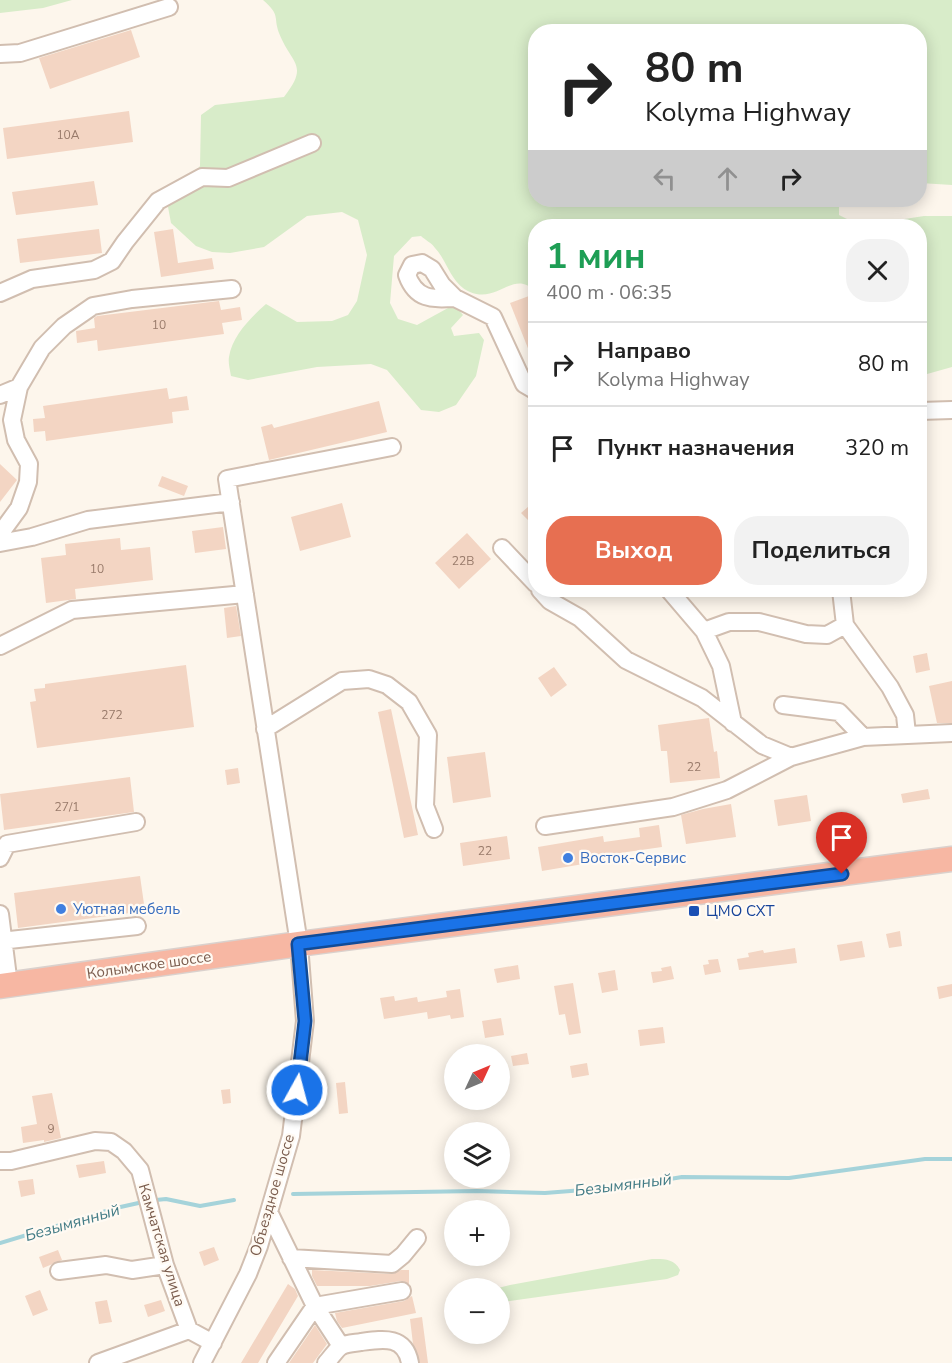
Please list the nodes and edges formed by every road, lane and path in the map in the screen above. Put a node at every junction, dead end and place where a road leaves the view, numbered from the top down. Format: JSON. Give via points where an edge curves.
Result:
{"nodes":[{"id":1,"x":169,"y":8,"type":"dead end"},
{"id":2,"x":0,"y":54,"type":"edge"},
{"id":3,"x":312,"y":143,"type":"dead end"},
{"id":4,"x":232,"y":289,"type":"dead end"},
{"id":5,"x":0,"y":293,"type":"edge"},
{"id":6,"x":455,"y":298,"type":"dead end"},
{"id":7,"x":528,"y":386,"type":"edge"},
{"id":8,"x":19,"y":387,"type":"junction"},
{"id":9,"x":0,"y":395,"type":"edge"},
{"id":10,"x":952,"y":410,"type":"edge"},
{"id":11,"x":927,"y":411,"type":"edge"},
{"id":12,"x":392,"y":447,"type":"dead end"},
{"id":13,"x":231,"y":502,"type":"junction"},
{"id":14,"x":0,"y":534,"type":"edge"},
{"id":15,"x":0,"y":543,"type":"edge"},
{"id":16,"x":502,"y":548,"type":"dead end"},
{"id":17,"x":528,"y":576,"type":"edge"},
{"id":18,"x":245,"y":594,"type":"junction"},
{"id":19,"x":546,"y":597,"type":"edge"},
{"id":20,"x":675,"y":597,"type":"edge"},
{"id":21,"x":842,"y":597,"type":"edge"},
{"id":22,"x":844,"y":625,"type":"junction"},
{"id":23,"x":704,"y":631,"type":"junction"},
{"id":24,"x":0,"y":646,"type":"edge"},
{"id":25,"x":783,"y":705,"type":"dead end"},
{"id":26,"x":734,"y":723,"type":"junction"},
{"id":27,"x":265,"y":729,"type":"junction"},
{"id":28,"x":952,"y":733,"type":"edge"},
{"id":29,"x":907,"y":734,"type":"junction"},
{"id":30,"x":863,"y":737,"type":"junction"},
{"id":31,"x":791,"y":757,"type":"junction"},
{"id":32,"x":136,"y":822,"type":"dead end"},
{"id":33,"x":545,"y":826,"type":"dead end"},
{"id":34,"x":434,"y":829,"type":"dead end"},
{"id":35,"x":0,"y":858,"type":"edge"},
{"id":36,"x":952,"y":860,"type":"edge"},
{"id":37,"x":0,"y":914,"type":"edge"},
{"id":38,"x":137,"y":926,"type":"dead end"},
{"id":39,"x":2,"y":941,"type":"edge"},
{"id":40,"x":298,"y":944,"type":"junction"},
{"id":41,"x":5,"y":985,"type":"edge"},
{"id":42,"x":0,"y":1161,"type":"edge"},
{"id":43,"x":268,"y":1212,"type":"junction"},
{"id":44,"x":417,"y":1238,"type":"dead end"},
{"id":45,"x":291,"y":1258,"type":"junction"},
{"id":46,"x":165,"y":1265,"type":"junction"},
{"id":47,"x":59,"y":1271,"type":"dead end"},
{"id":48,"x":402,"y":1291,"type":"dead end"},
{"id":49,"x":315,"y":1306,"type":"junction"},
{"id":50,"x":189,"y":1330,"type":"junction"},
{"id":51,"x":213,"y":1343,"type":"junction"},
{"id":52,"x":342,"y":1346,"type":"junction"},
{"id":53,"x":98,"y":1363,"type":"edge"},
{"id":54,"x":202,"y":1363,"type":"edge"},
{"id":55,"x":276,"y":1363,"type":"edge"},
{"id":56,"x":326,"y":1363,"type":"edge"},
{"id":57,"x":410,"y":1363,"type":"edge"}],
"edges":[{"from":1,"to":2,"type":"street","via":[[20,53]]},
{"from":3,"to":5,"type":"street","via":[[228,178],[202,177],[158,201],[112,261],[94,270],[32,279]]},
{"from":4,"to":8,"type":"street","via":[[93,306],[42,348]]},
{"from":6,"to":7,"type":"street","via":[[493,317]]},
{"from":8,"to":9,"type":"street"},
{"from":8,"to":14,"type":"street","via":[[12,420],[16,440],[29,464],[28,482],[19,508]]},
{"from":10,"to":11,"type":"street"},
{"from":12,"to":13,"type":"street","name":"Объездное шоссе","via":[[227,479]]},
{"from":13,"to":15,"type":"street","via":[[88,520]]},
{"from":13,"to":18,"type":"street","name":"Объездное шоссе"},
{"from":16,"to":17,"type":"street"},
{"from":18,"to":24,"type":"street","via":[[72,610]]},
{"from":18,"to":27,"type":"street","name":"Объездное шоссе"},
{"from":19,"to":26,"type":"street","via":[[579,618],[626,660],[702,698]]},
{"from":20,"to":23,"type":"street"},
{"from":21,"to":22,"type":"street"},
{"from":22,"to":23,"type":"street","via":[[827,635],[759,622],[729,622]]},
{"from":22,"to":29,"type":"street","via":[[890,687],[905,715]]},
{"from":23,"to":26,"type":"street","via":[[721,666]]},
{"from":25,"to":30,"type":"street","via":[[839,712]]},
{"from":26,"to":31,"type":"street","via":[[762,746]]},
{"from":27,"to":34,"type":"street","via":[[342,681],[369,679],[387,685],[409,702],[428,735],[425,806]]},
{"from":27,"to":40,"type":"street","name":"Объездное шоссе"},
{"from":28,"to":29,"type":"street"},
{"from":29,"to":30,"type":"street"},
{"from":30,"to":31,"type":"street"},
{"from":31,"to":33,"type":"street","via":[[727,790],[673,807]]},
{"from":32,"to":35,"type":"street","via":[[7,844]]},
{"from":36,"to":40,"type":"highway","name":"Колымское шоссе"},
{"from":37,"to":39,"type":"street"},
{"from":38,"to":39,"type":"street"},
{"from":39,"to":41,"type":"street"},
{"from":40,"to":41,"type":"highway","name":"Колымское шоссе"},
{"from":40,"to":43,"type":"street","name":"Объездное шоссе","via":[[305,1021],[291,1136]]},
{"from":42,"to":46,"type":"street","name":"Камчатская улица","via":[[95,1141],[111,1142],[140,1170]]},
{"from":43,"to":45,"type":"street"},
{"from":43,"to":51,"type":"street","name":"Объездное шоссе","via":[[248,1274]]},
{"from":44,"to":45,"type":"street","via":[[392,1263]]},
{"from":45,"to":49,"type":"street"},
{"from":46,"to":47,"type":"street","via":[[132,1270],[106,1265]]},
{"from":46,"to":50,"type":"street","name":"Камчатская улица"},
{"from":48,"to":49,"type":"street"},
{"from":49,"to":52,"type":"street"},
{"from":49,"to":55,"type":"street"},
{"from":50,"to":51,"type":"street"},
{"from":50,"to":53,"type":"street"},
{"from":51,"to":54,"type":"street","name":"Объездное шоссе"},
{"from":52,"to":56,"type":"street"},
{"from":52,"to":57,"type":"street","via":[[393,1340],[402,1346]]}]}
